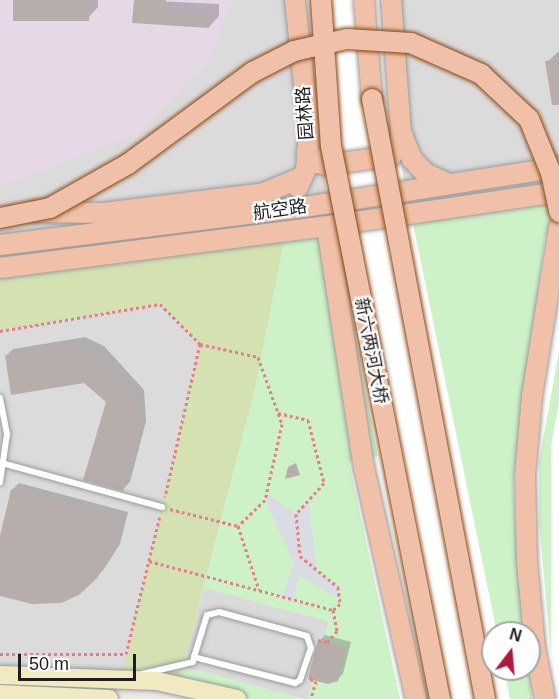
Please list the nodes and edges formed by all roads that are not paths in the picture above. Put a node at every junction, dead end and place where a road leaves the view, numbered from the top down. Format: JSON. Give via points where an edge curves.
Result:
{"nodes":[{"id":1,"x":294,"y":0,"type":"edge"},
{"id":2,"x":321,"y":0,"type":"edge"},
{"id":3,"x":364,"y":0,"type":"edge"},
{"id":4,"x":391,"y":0,"type":"edge"},
{"id":5,"x":399,"y":0,"type":"edge"},
{"id":6,"x":393,"y":24,"type":"junction"},
{"id":7,"x":403,"y":135,"type":"junction"},
{"id":8,"x":307,"y":150,"type":"junction"},
{"id":9,"x":559,"y":167,"type":"edge"},
{"id":10,"x":302,"y":177,"type":"junction"},
{"id":11,"x":449,"y":184,"type":"junction"},
{"id":12,"x":559,"y":192,"type":"edge"},
{"id":13,"x":271,"y":211,"type":"junction"},
{"id":14,"x":0,"y":212,"type":"edge"},
{"id":15,"x":559,"y":212,"type":"edge"},
{"id":16,"x":0,"y":218,"type":"edge"},
{"id":17,"x":327,"y":227,"type":"junction"},
{"id":18,"x":559,"y":227,"type":"edge"},
{"id":19,"x":0,"y":245,"type":"edge"},
{"id":20,"x":0,"y":268,"type":"edge"},
{"id":21,"x":0,"y":398,"type":"edge"},
{"id":22,"x":3,"y":427,"type":"edge"},
{"id":23,"x":5,"y":464,"type":"junction"},
{"id":24,"x":0,"y":482,"type":"edge"},
{"id":25,"x":162,"y":507,"type":"road end"},
{"id":26,"x":194,"y":657,"type":"junction"},
{"id":27,"x":0,"y":675,"type":"edge"},
{"id":28,"x":121,"y":679,"type":"junction"},
{"id":29,"x":0,"y":694,"type":"edge"},
{"id":30,"x":110,"y":699,"type":"edge"},
{"id":31,"x":237,"y":699,"type":"edge"},
{"id":32,"x":416,"y":699,"type":"edge"},
{"id":33,"x":440,"y":699,"type":"edge"},
{"id":34,"x":485,"y":699,"type":"edge"},
{"id":35,"x":545,"y":699,"type":"edge"}],
"edges":[{"from":1,"to":8,"type":"main road","name":"园林路","via":[[309,130]]},
{"from":2,"to":33,"type":"main road","name":"新六两河大桥","bridge":true,"via":[[331,146]]},
{"from":3,"to":34,"type":"main road","bridge":true,"via":[[372,99]]},
{"from":4,"to":6,"type":"main road"},
{"from":5,"to":6,"type":"lane"},
{"from":6,"to":7,"type":"main road"},
{"from":7,"to":8,"type":"main road","via":[[391,156],[380,158],[327,165]]},
{"from":7,"to":11,"type":"main road","via":[[412,159],[425,174]]},
{"from":8,"to":10,"type":"main road","name":"园林路"},
{"from":9,"to":11,"type":"main road","name":"航空路"},
{"from":10,"to":13,"type":"main road","name":"园林路","via":[[293,199]]},
{"from":10,"to":14,"type":"main road","via":[[264,192],[104,213]]},
{"from":11,"to":13,"type":"main road","name":"航空路"},
{"from":12,"to":17,"type":"main road","name":"航空路"},
{"from":13,"to":19,"type":"main road","name":"航空路"},
{"from":15,"to":16,"type":"main road","bridge":true,"via":[[551,173],[529,119],[481,74],[411,43],[347,39],[294,51],[253,72],[128,164],[50,208]]},
{"from":17,"to":20,"type":"main road","name":"航空路"},
{"from":17,"to":32,"type":"main road","via":[[364,468]]},
{"from":18,"to":35,"type":"main road","via":[[532,396],[525,476],[526,561]]},
{"from":21,"to":22,"type":"lane"},
{"from":22,"to":23,"type":"lane"},
{"from":23,"to":24,"type":"lane"},
{"from":23,"to":25,"type":"lane"},
{"from":26,"to":26,"type":"lane","via":[[207,615],[219,612],[307,636],[311,648],[300,680],[295,683]]},
{"from":26,"to":28,"type":"lane","via":[[193,662]]},
{"from":27,"to":28,"type":"main road"},
{"from":28,"to":31,"type":"main road","via":[[158,681]]},
{"from":29,"to":30,"type":"main road"}]}
